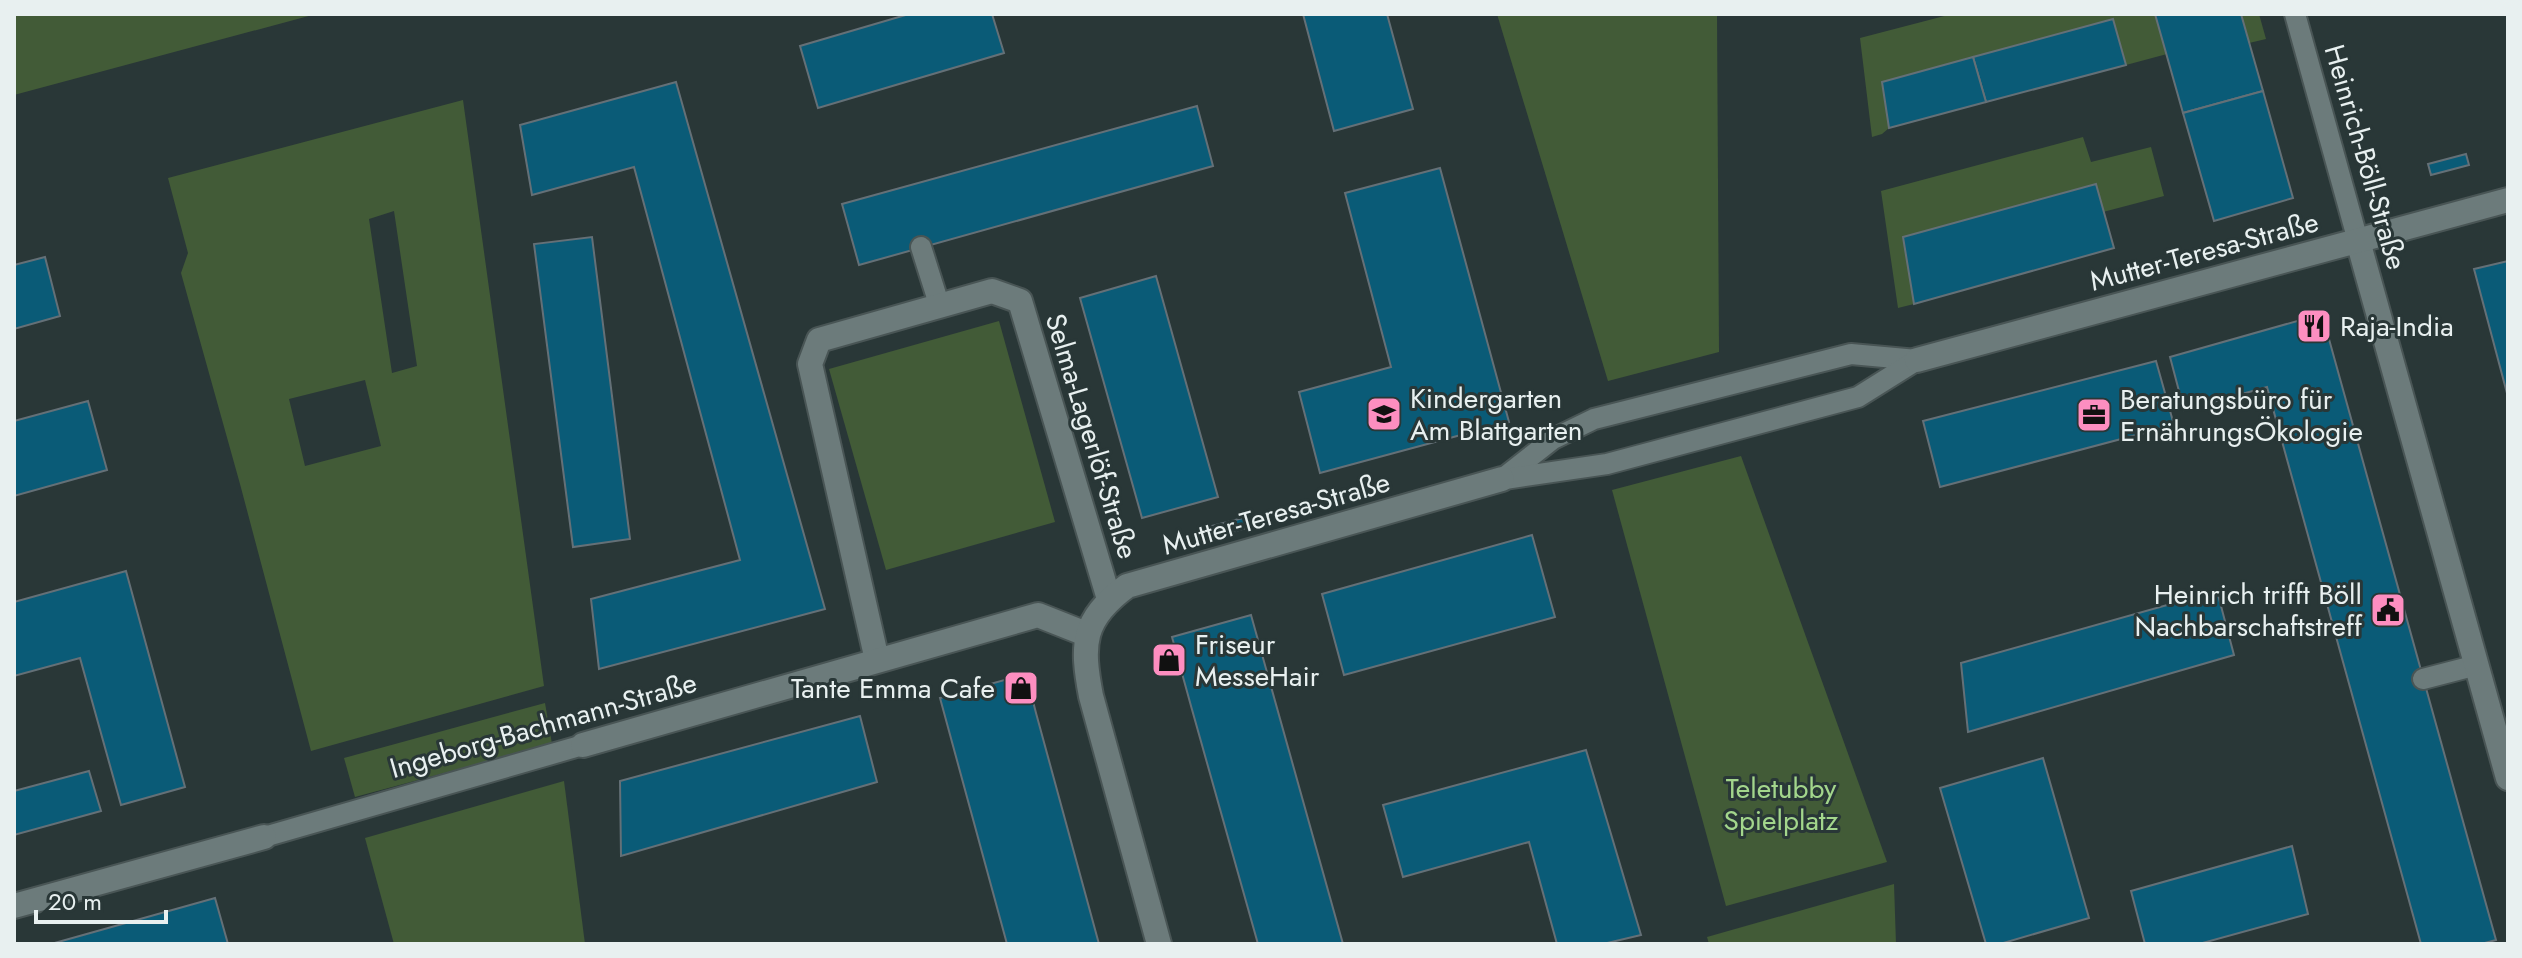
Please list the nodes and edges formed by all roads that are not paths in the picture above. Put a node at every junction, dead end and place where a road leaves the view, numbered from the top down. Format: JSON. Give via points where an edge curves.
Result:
{"nodes":[{"id":1,"x":2295,"y":14,"type":"edge"},
{"id":2,"x":2508,"y":200,"type":"edge"},
{"id":3,"x":2358,"y":241,"type":"junction"},
{"id":4,"x":921,"y":247,"type":"dead end"},
{"id":5,"x":939,"y":304,"type":"junction"},
{"id":6,"x":1917,"y":360,"type":"junction"},
{"id":7,"x":1502,"y":479,"type":"junction"},
{"id":8,"x":1109,"y":599,"type":"junction"},
{"id":9,"x":1086,"y":634,"type":"junction"},
{"id":10,"x":877,"y":660,"type":"junction"},
{"id":11,"x":2477,"y":665,"type":"junction"},
{"id":12,"x":2423,"y":679,"type":"dead end"},
{"id":13,"x":583,"y":745,"type":"joint"},
{"id":14,"x":2508,"y":778,"type":"edge"},
{"id":15,"x":264,"y":837,"type":"joint"},
{"id":16,"x":14,"y":906,"type":"edge"},
{"id":17,"x":1159,"y":944,"type":"edge"}],
"edges":[{"from":1,"to":3,"type":"lane","name":"Heinrich-Böll-Straße"},
{"from":2,"to":3,"type":"street","name":"Mutter-Teresa-Straße"},
{"from":3,"to":6,"type":"street","name":"Mutter-Teresa-Straße"},
{"from":3,"to":11,"type":"street","name":"Heinrich-Böll-Straße"},
{"from":4,"to":5,"type":"lane"},
{"from":5,"to":8,"type":"street","name":"Selma-Lagerlöf-Straße","via":[[992,291],[1020,301]]},
{"from":5,"to":10,"type":"street","name":"Selma-Lagerlöf-Straße","via":[[819,340],[810,364]]},
{"from":6,"to":7,"type":"lane","name":"Mutter-Teresa-Straße","via":[[1858,397],[1607,464]]},
{"from":6,"to":7,"type":"lane","name":"Mutter-Teresa-Straße","via":[[1851,354],[1594,419],[1553,439]]},
{"from":7,"to":8,"type":"street","name":"Mutter-Teresa-Straße","via":[[1127,586]]},
{"from":8,"to":9,"type":"street","name":"Mutter-Teresa-Straße"},
{"from":9,"to":10,"type":"street","name":"Ingeborg-Bachmann-Straße","via":[[1038,615]]},
{"from":9,"to":17,"type":"street","via":[[1084,663],[1091,696]]},
{"from":10,"to":13,"type":"street","name":"Ingeborg-Bachmann-Straße"},
{"from":11,"to":12,"type":"lane"},
{"from":11,"to":14,"type":"street","name":"Heinrich-Böll-Straße"},
{"from":13,"to":15,"type":"lane","name":"Ingeborg-Bachmann-Straße"},
{"from":15,"to":16,"type":"street","name":"Ingeborg-Bachmann-Straße"}]}
